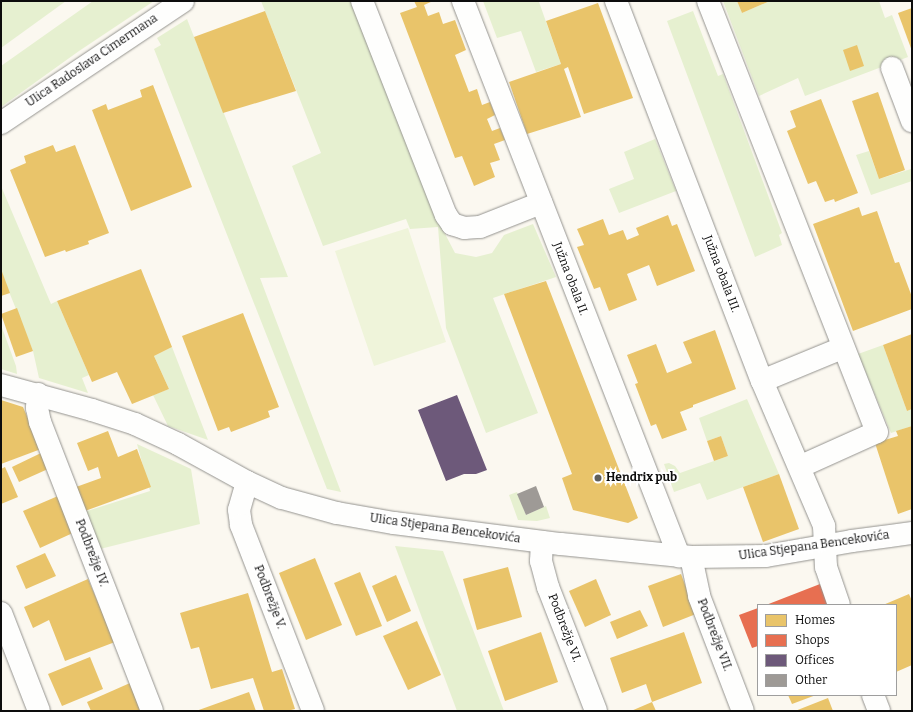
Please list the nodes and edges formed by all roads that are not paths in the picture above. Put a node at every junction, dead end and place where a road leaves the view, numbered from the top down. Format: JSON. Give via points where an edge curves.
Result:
{"nodes":[{"id":1,"x":182,"y":1,"type":"edge"},
{"id":2,"x":362,"y":1,"type":"edge"},
{"id":3,"x":463,"y":1,"type":"edge"},
{"id":4,"x":616,"y":1,"type":"edge"},
{"id":5,"x":708,"y":1,"type":"edge"},
{"id":6,"x":892,"y":68,"type":"dead end"},
{"id":7,"x":912,"y":120,"type":"edge"},
{"id":8,"x":1,"y":123,"type":"edge"},
{"id":9,"x":541,"y":203,"type":"junction"},
{"id":10,"x":842,"y":348,"type":"junction"},
{"id":11,"x":762,"y":381,"type":"junction"},
{"id":12,"x":1,"y":385,"type":"edge"},
{"id":13,"x":38,"y":394,"type":"junction"},
{"id":14,"x":799,"y":467,"type":"junction"},
{"id":15,"x":247,"y":482,"type":"junction"},
{"id":16,"x":912,"y":533,"type":"edge"},
{"id":17,"x":542,"y":542,"type":"junction"},
{"id":18,"x":825,"y":546,"type":"junction"},
{"id":19,"x":685,"y":556,"type":"junction"},
{"id":20,"x":839,"y":604,"type":"edge"},
{"id":21,"x":1,"y":613,"type":"edge"},
{"id":22,"x":873,"y":696,"type":"edge"},
{"id":23,"x":39,"y":711,"type":"edge"},
{"id":24,"x":152,"y":711,"type":"edge"},
{"id":25,"x":313,"y":711,"type":"edge"},
{"id":26,"x":596,"y":711,"type":"edge"},
{"id":27,"x":743,"y":711,"type":"edge"},
{"id":28,"x":879,"y":711,"type":"edge"}],
"edges":[{"from":1,"to":8,"type":"street","name":"Ulica Radoslava Cimermana"},
{"from":2,"to":9,"type":"street","via":[[446,215],[452,224],[464,228],[480,227]]},
{"from":3,"to":9,"type":"street","name":"Južna obala II."},
{"from":4,"to":11,"type":"street","name":"Južna obala III."},
{"from":5,"to":10,"type":"street"},
{"from":6,"to":7,"type":"street"},
{"from":9,"to":19,"type":"street","name":"Južna obala II."},
{"from":10,"to":11,"type":"street"},
{"from":10,"to":14,"type":"street","via":[[877,432]]},
{"from":11,"to":14,"type":"street","name":"Južna obala III."},
{"from":12,"to":13,"type":"street","name":"Ulica Stjepana Bencekovića"},
{"from":13,"to":15,"type":"street","name":"Ulica Stjepana Bencekovića","via":[[135,424],[178,444]]},
{"from":13,"to":24,"type":"street","name":"Podbrežje IV.","via":[[40,422]]},
{"from":14,"to":18,"type":"street","name":"Južna obala III.","via":[[824,526]]},
{"from":15,"to":17,"type":"street","name":"Ulica Stjepana Bencekovića","via":[[282,498],[337,513]]},
{"from":15,"to":25,"type":"street","name":"Podbrežje V.","via":[[239,510],[241,525]]},
{"from":16,"to":18,"type":"street","name":"Ulica Stjepana Bencekovića"},
{"from":17,"to":19,"type":"street","name":"Ulica Stjepana Bencekovića"},
{"from":17,"to":26,"type":"street","name":"Podbrežje VI.","via":[[541,561],[548,587]]},
{"from":18,"to":19,"type":"street","name":"Ulica Stjepana Bencekovića","via":[[766,556]]},
{"from":18,"to":20,"type":"street","name":"Južna obala III.","via":[[826,567]]},
{"from":19,"to":27,"type":"street","name":"Podbrežje VII."},
{"from":21,"to":23,"type":"street"},
{"from":22,"to":28,"type":"street"}]}
